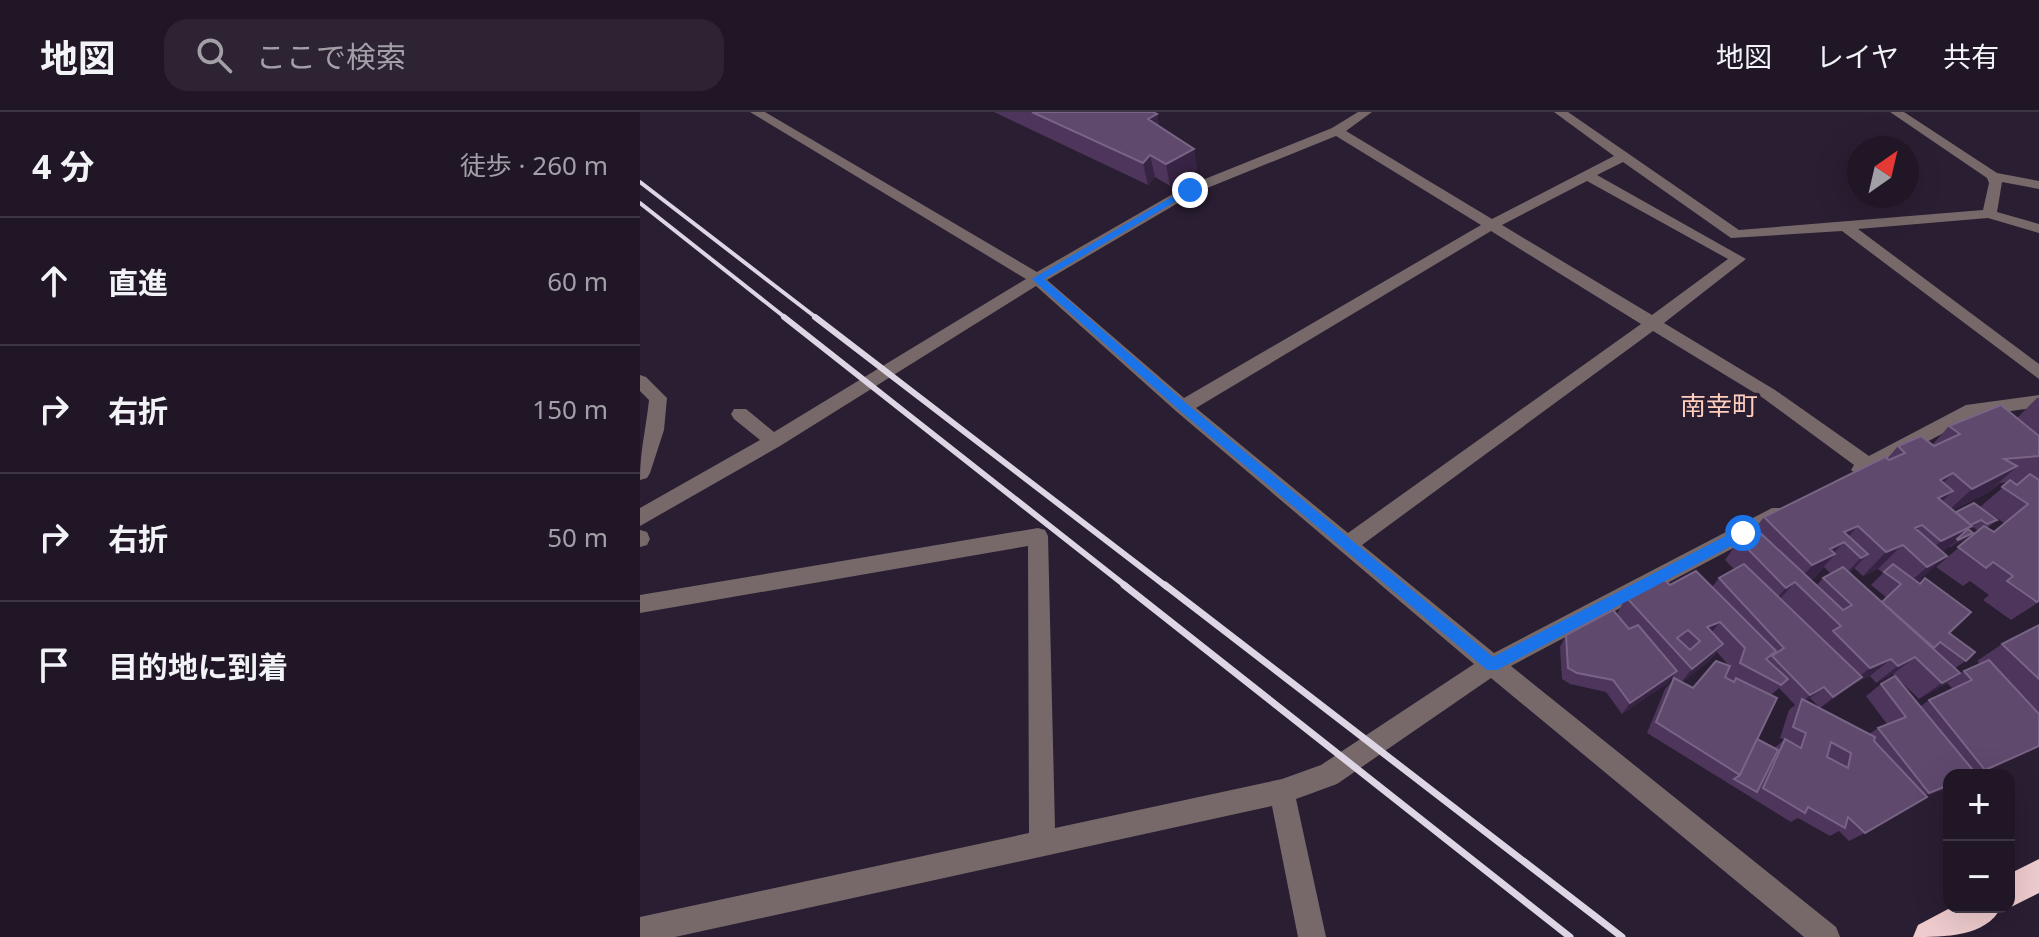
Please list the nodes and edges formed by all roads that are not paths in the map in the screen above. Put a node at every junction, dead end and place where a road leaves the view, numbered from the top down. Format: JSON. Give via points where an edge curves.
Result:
{"nodes":[{"id":1,"x":756,"y":112,"type":"edge"},
{"id":2,"x":1366,"y":112,"type":"edge"},
{"id":3,"x":1560,"y":112,"type":"edge"},
{"id":4,"x":1896,"y":112,"type":"edge"},
{"id":5,"x":1337,"y":131,"type":"junction"},
{"id":6,"x":1622,"y":157,"type":"junction"},
{"id":7,"x":1585,"y":174,"type":"junction"},
{"id":8,"x":1993,"y":176,"type":"junction"},
{"id":9,"x":2039,"y":185,"type":"edge"},
{"id":10,"x":1989,"y":214,"type":"junction"},
{"id":11,"x":1491,"y":225,"type":"junction"},
{"id":12,"x":1845,"y":226,"type":"junction"},
{"id":13,"x":2039,"y":229,"type":"edge"},
{"id":14,"x":1037,"y":279,"type":"junction"},
{"id":15,"x":1653,"y":323,"type":"junction"},
{"id":16,"x":2039,"y":373,"type":"edge"},
{"id":17,"x":640,"y":381,"type":"edge"},
{"id":18,"x":2039,"y":401,"type":"edge"},
{"id":19,"x":1183,"y":407,"type":"junction"},
{"id":20,"x":740,"y":414,"type":"dead end"},
{"id":21,"x":773,"y":441,"type":"junction"},
{"id":22,"x":1869,"y":466,"type":"junction"},
{"id":23,"x":640,"y":473,"type":"edge"},
{"id":24,"x":1841,"y":481,"type":"edge"},
{"id":25,"x":1799,"y":503,"type":"edge"},
{"id":26,"x":640,"y":518,"type":"edge"},
{"id":27,"x":1348,"y":544,"type":"junction"},
{"id":28,"x":640,"y":604,"type":"edge"},
{"id":29,"x":1492,"y":665,"type":"junction"},
{"id":30,"x":1282,"y":791,"type":"junction"},
{"id":31,"x":1042,"y":843,"type":"junction"},
{"id":32,"x":2039,"y":875,"type":"edge"},
{"id":33,"x":2015,"y":889,"type":"edge"},
{"id":34,"x":1974,"y":913,"type":"edge"},
{"id":35,"x":640,"y":931,"type":"edge"},
{"id":36,"x":1312,"y":937,"type":"edge"},
{"id":37,"x":1826,"y":937,"type":"edge"},
{"id":38,"x":1930,"y":937,"type":"edge"}],
"edges":[{"from":1,"to":14,"type":"street"},
{"from":2,"to":5,"type":"street"},
{"from":3,"to":6,"type":"street"},
{"from":4,"to":8,"type":"street"},
{"from":5,"to":11,"type":"street"},
{"from":5,"to":14,"type":"street","via":[[1190,190]]},
{"from":6,"to":7,"type":"street"},
{"from":6,"to":12,"type":"street","via":[[1736,235]]},
{"from":7,"to":11,"type":"street"},
{"from":7,"to":15,"type":"street","via":[[1738,259]]},
{"from":8,"to":9,"type":"street"},
{"from":8,"to":10,"type":"street"},
{"from":10,"to":12,"type":"street"},
{"from":10,"to":13,"type":"street"},
{"from":11,"to":15,"type":"street"},
{"from":11,"to":19,"type":"street"},
{"from":12,"to":16,"type":"street"},
{"from":14,"to":19,"type":"street"},
{"from":14,"to":21,"type":"street"},
{"from":15,"to":22,"type":"street","via":[[1769,394]]},
{"from":15,"to":27,"type":"street"},
{"from":17,"to":23,"type":"street","via":[[658,398],[655,430]]},
{"from":18,"to":22,"type":"street","via":[[1972,410]]},
{"from":19,"to":27,"type":"street"},
{"from":20,"to":21,"type":"street"},
{"from":21,"to":26,"type":"street"},
{"from":22,"to":24,"type":"street"},
{"from":25,"to":29,"type":"street"},
{"from":27,"to":29,"type":"street"},
{"from":28,"to":31,"type":"street","via":[[1038,536]]},
{"from":29,"to":30,"type":"street","via":[[1328,775]]},
{"from":29,"to":37,"type":"street"},
{"from":30,"to":31,"type":"street"},
{"from":30,"to":36,"type":"street"},
{"from":31,"to":35,"type":"street"},
{"from":32,"to":33,"type":"highway"},
{"from":34,"to":38,"type":"highway"}]}
